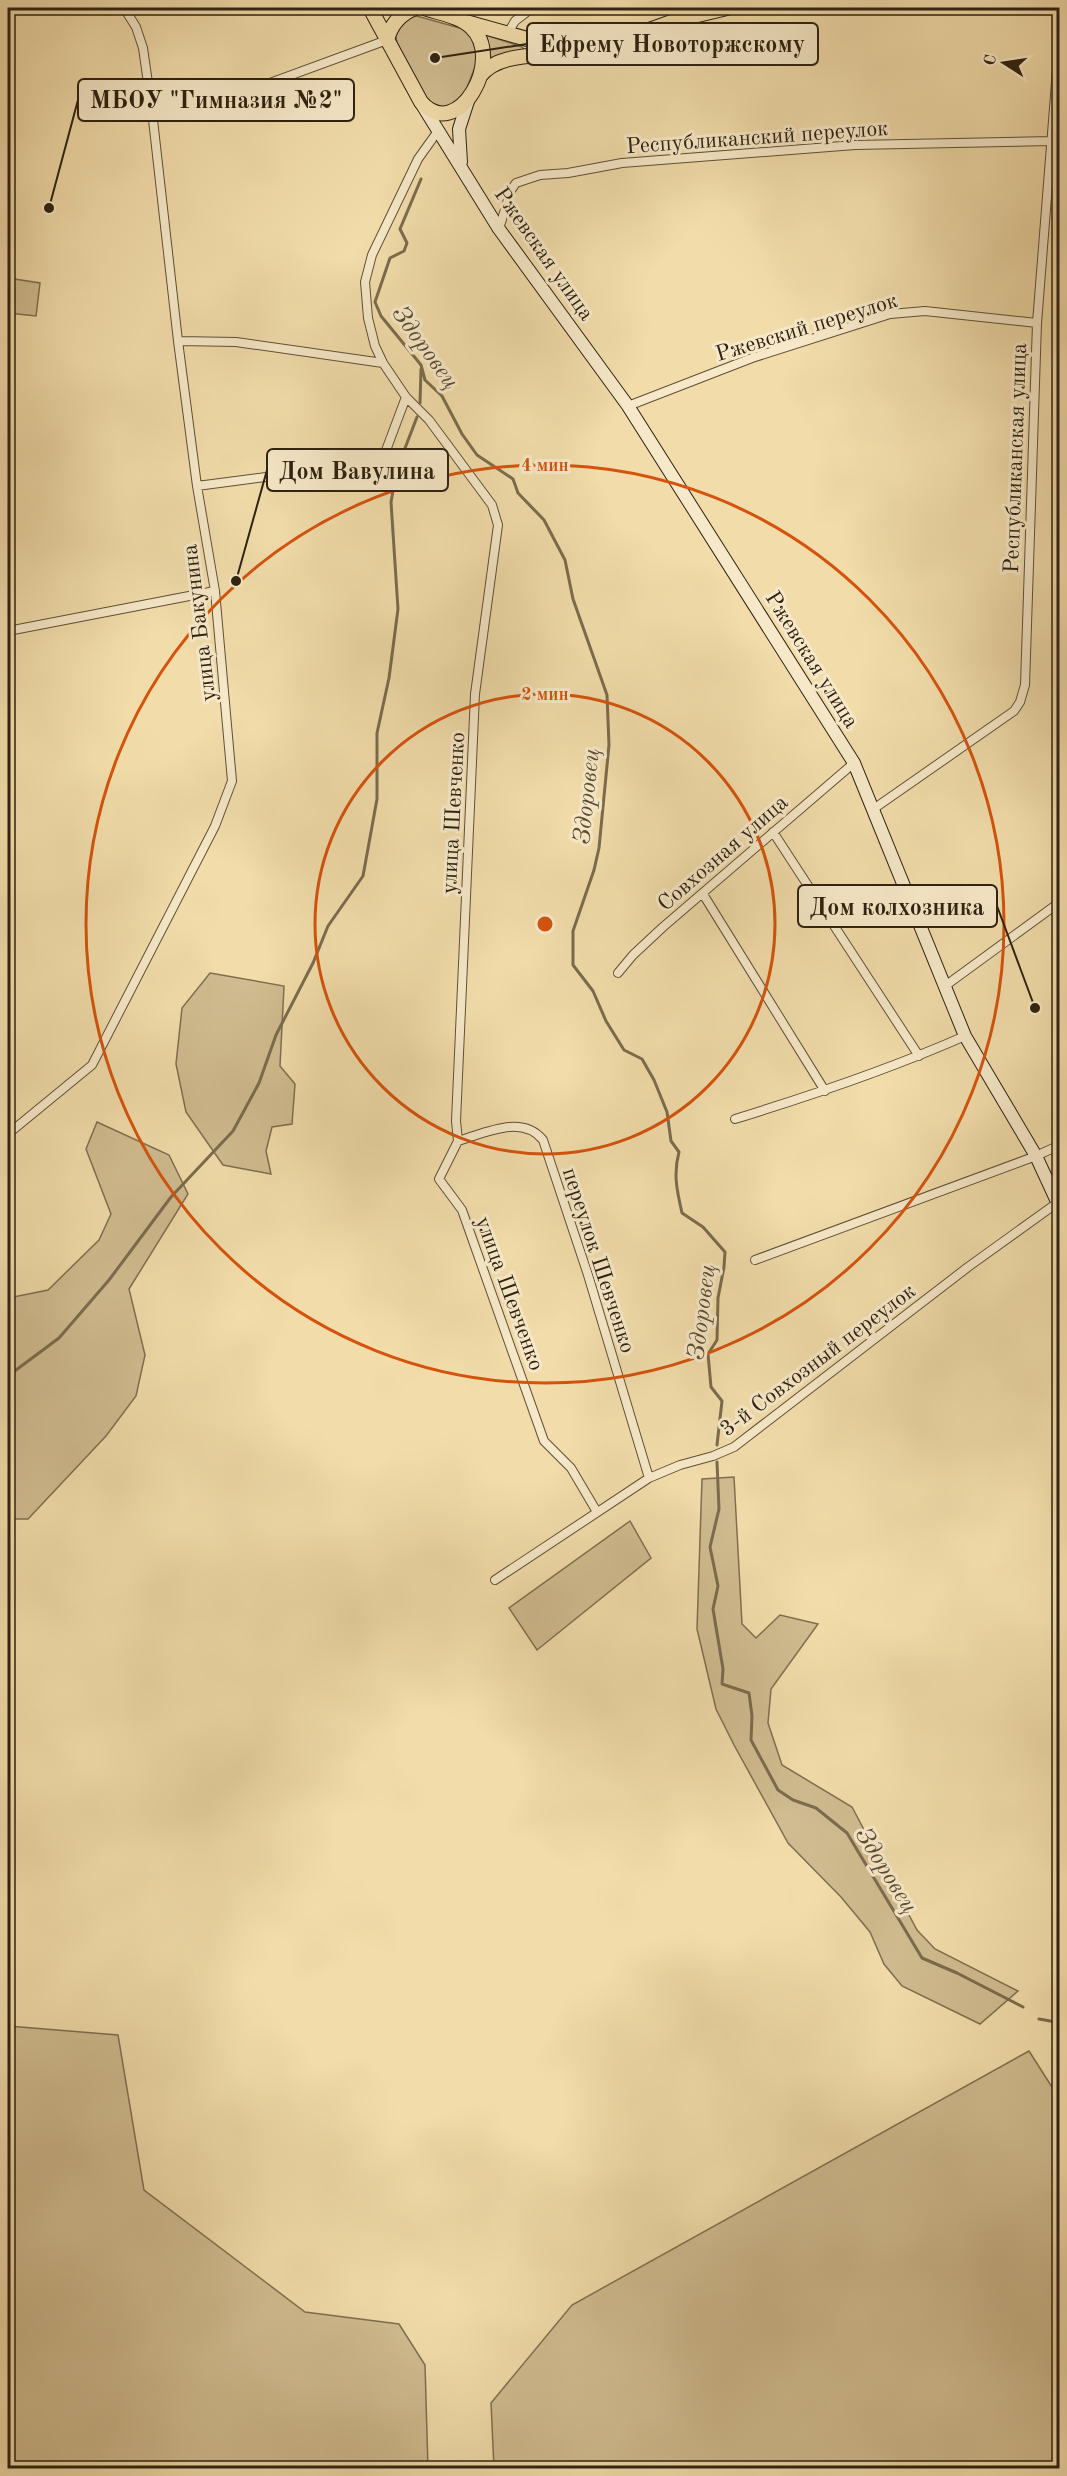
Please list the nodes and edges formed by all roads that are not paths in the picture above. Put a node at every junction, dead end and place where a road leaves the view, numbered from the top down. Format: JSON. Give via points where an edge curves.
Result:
{"nodes":[{"id":1,"x":124,"y":8,"type":"edge"},
{"id":2,"x":370,"y":8,"type":"edge"},
{"id":3,"x":415,"y":8,"type":"edge"},
{"id":4,"x":424,"y":8,"type":"edge"},
{"id":5,"x":532,"y":8,"type":"edge"},
{"id":6,"x":728,"y":8,"type":"edge"},
{"id":7,"x":465,"y":22,"type":"junction"},
{"id":8,"x":1059,"y":32,"type":"edge"},
{"id":9,"x":508,"y":33,"type":"junction"},
{"id":10,"x":387,"y":40,"type":"junction"},
{"id":11,"x":586,"y":50,"type":"junction"},
{"id":12,"x":480,"y":76,"type":"junction"},
{"id":13,"x":469,"y":97,"type":"junction"},
{"id":14,"x":421,"y":102,"type":"junction"},
{"id":15,"x":152,"y":111,"type":"junction"},
{"id":16,"x":1057,"y":116,"type":"edge"},
{"id":17,"x":438,"y":131,"type":"junction"},
{"id":18,"x":1052,"y":141,"type":"junction"},
{"id":19,"x":463,"y":169,"type":"junction"},
{"id":20,"x":499,"y":229,"type":"junction"},
{"id":21,"x":1037,"y":323,"type":"junction"},
{"id":22,"x":178,"y":340,"type":"junction"},
{"id":23,"x":382,"y":363,"type":"junction"},
{"id":24,"x":406,"y":398,"type":"junction"},
{"id":25,"x":628,"y":406,"type":"junction"},
{"id":26,"x":197,"y":486,"type":"junction"},
{"id":27,"x":215,"y":591,"type":"junction"},
{"id":28,"x":8,"y":631,"type":"edge"},
{"id":29,"x":854,"y":763,"type":"junction"},
{"id":30,"x":872,"y":810,"type":"junction"},
{"id":31,"x":773,"y":832,"type":"junction"},
{"id":32,"x":703,"y":894,"type":"junction"},
{"id":33,"x":1059,"y":902,"type":"edge"},
{"id":34,"x":618,"y":973,"type":"dead end"},
{"id":35,"x":945,"y":986,"type":"junction"},
{"id":36,"x":965,"y":1036,"type":"junction"},
{"id":37,"x":919,"y":1056,"type":"junction"},
{"id":38,"x":825,"y":1091,"type":"junction"},
{"id":39,"x":735,"y":1119,"type":"dead end"},
{"id":40,"x":8,"y":1134,"type":"edge"},
{"id":41,"x":458,"y":1141,"type":"junction"},
{"id":42,"x":1059,"y":1145,"type":"edge"},
{"id":43,"x":1036,"y":1156,"type":"junction"},
{"id":44,"x":1058,"y":1206,"type":"edge"},
{"id":45,"x":755,"y":1260,"type":"dead end"},
{"id":46,"x":649,"y":1478,"type":"junction"},
{"id":47,"x":597,"y":1512,"type":"junction"},
{"id":48,"x":495,"y":1580,"type":"dead end"}],
"edges":[{"from":1,"to":15,"type":"street","name":"улица Бакунина","via":[[143,48]]},
{"from":2,"to":10,"type":"main road"},
{"from":3,"to":10,"type":"main road","via":[[398,18]]},
{"from":4,"to":7,"type":"main road"},
{"from":5,"to":9,"type":"street","via":[[515,21]]},
{"from":6,"to":11,"type":"main road"},
{"from":7,"to":9,"type":"main road"},
{"from":7,"to":12,"type":"main road","via":[[483,46]]},
{"from":8,"to":16,"type":"street","name":"Республиканская улица"},
{"from":9,"to":11,"type":"main road","via":[[556,47]]},
{"from":10,"to":14,"type":"main road"},
{"from":10,"to":15,"type":"street","via":[[207,106]]},
{"from":11,"to":12,"type":"main road","via":[[502,60]]},
{"from":12,"to":13,"type":"main road"},
{"from":13,"to":14,"type":"main road","via":[[457,110],[444,113]]},
{"from":13,"to":19,"type":"main road","name":"Ржевская улица","via":[[459,136]]},
{"from":14,"to":17,"type":"main road","name":"Ржевская улица"},
{"from":15,"to":22,"type":"street","name":"улица Бакунина"},
{"from":16,"to":18,"type":"street","name":"Республиканская улица"},
{"from":17,"to":19,"type":"main road","name":"Ржевская улица"},
{"from":17,"to":23,"type":"street","name":"улица Шевченко","via":[[399,195],[367,271],[368,318]]},
{"from":18,"to":20,"type":"street","name":"Республиканский переулок","via":[[855,145],[622,163],[540,175],[516,183]]},
{"from":18,"to":21,"type":"street","name":"Республиканская улица"},
{"from":19,"to":20,"type":"main road","name":"Ржевская улица"},
{"from":20,"to":25,"type":"main road","name":"Ржевская улица"},
{"from":21,"to":25,"type":"street","name":"Ржевский переулок","via":[[925,311],[890,314],[752,358]]},
{"from":21,"to":30,"type":"street","name":"Республиканская улица","via":[[1023,694],[1014,711]]},
{"from":22,"to":23,"type":"street","via":[[236,342]]},
{"from":22,"to":26,"type":"street","name":"улица Бакунина"},
{"from":23,"to":24,"type":"street","name":"улица Шевченко"},
{"from":24,"to":26,"type":"street","via":[[376,465]]},
{"from":24,"to":41,"type":"street","name":"улица Шевченко","via":[[429,420],[492,505],[498,525],[475,694]]},
{"from":25,"to":29,"type":"main road","name":"Ржевская улица"},
{"from":26,"to":27,"type":"street","name":"улица Бакунина"},
{"from":27,"to":28,"type":"street"},
{"from":27,"to":40,"type":"street","name":"улица Бакунина","via":[[232,781],[215,826],[92,1065]]},
{"from":29,"to":30,"type":"main road","name":"Ржевская улица"},
{"from":29,"to":31,"type":"street","name":"Совхозная улица"},
{"from":30,"to":35,"type":"main road","name":"Ржевская улица"},
{"from":31,"to":32,"type":"street","name":"Совхозная улица"},
{"from":31,"to":37,"type":"street"},
{"from":32,"to":34,"type":"street","name":"Совхозная улица","via":[[663,927]]},
{"from":32,"to":38,"type":"street"},
{"from":33,"to":35,"type":"street"},
{"from":35,"to":36,"type":"main road","name":"Ржевская улица"},
{"from":36,"to":37,"type":"street"},
{"from":36,"to":43,"type":"main road","name":"Ржевская улица"},
{"from":37,"to":38,"type":"street"},
{"from":38,"to":39,"type":"street"},
{"from":41,"to":46,"type":"street","name":"переулок Шевченко","via":[[509,1126],[536,1132],[543,1140]]},
{"from":41,"to":47,"type":"street","name":"улица Шевченко","via":[[439,1179],[462,1210],[544,1441],[570,1468]]},
{"from":42,"to":43,"type":"street"},
{"from":43,"to":44,"type":"main road","name":"Ржевская улица"},
{"from":43,"to":45,"type":"street"},
{"from":44,"to":46,"type":"street","name":"3-й Совхозный переулок","via":[[968,1267],[734,1447]]},
{"from":46,"to":47,"type":"street","name":"3-й Совхозный переулок"},
{"from":47,"to":48,"type":"street","name":"3-й Совхозный переулок"}]}
